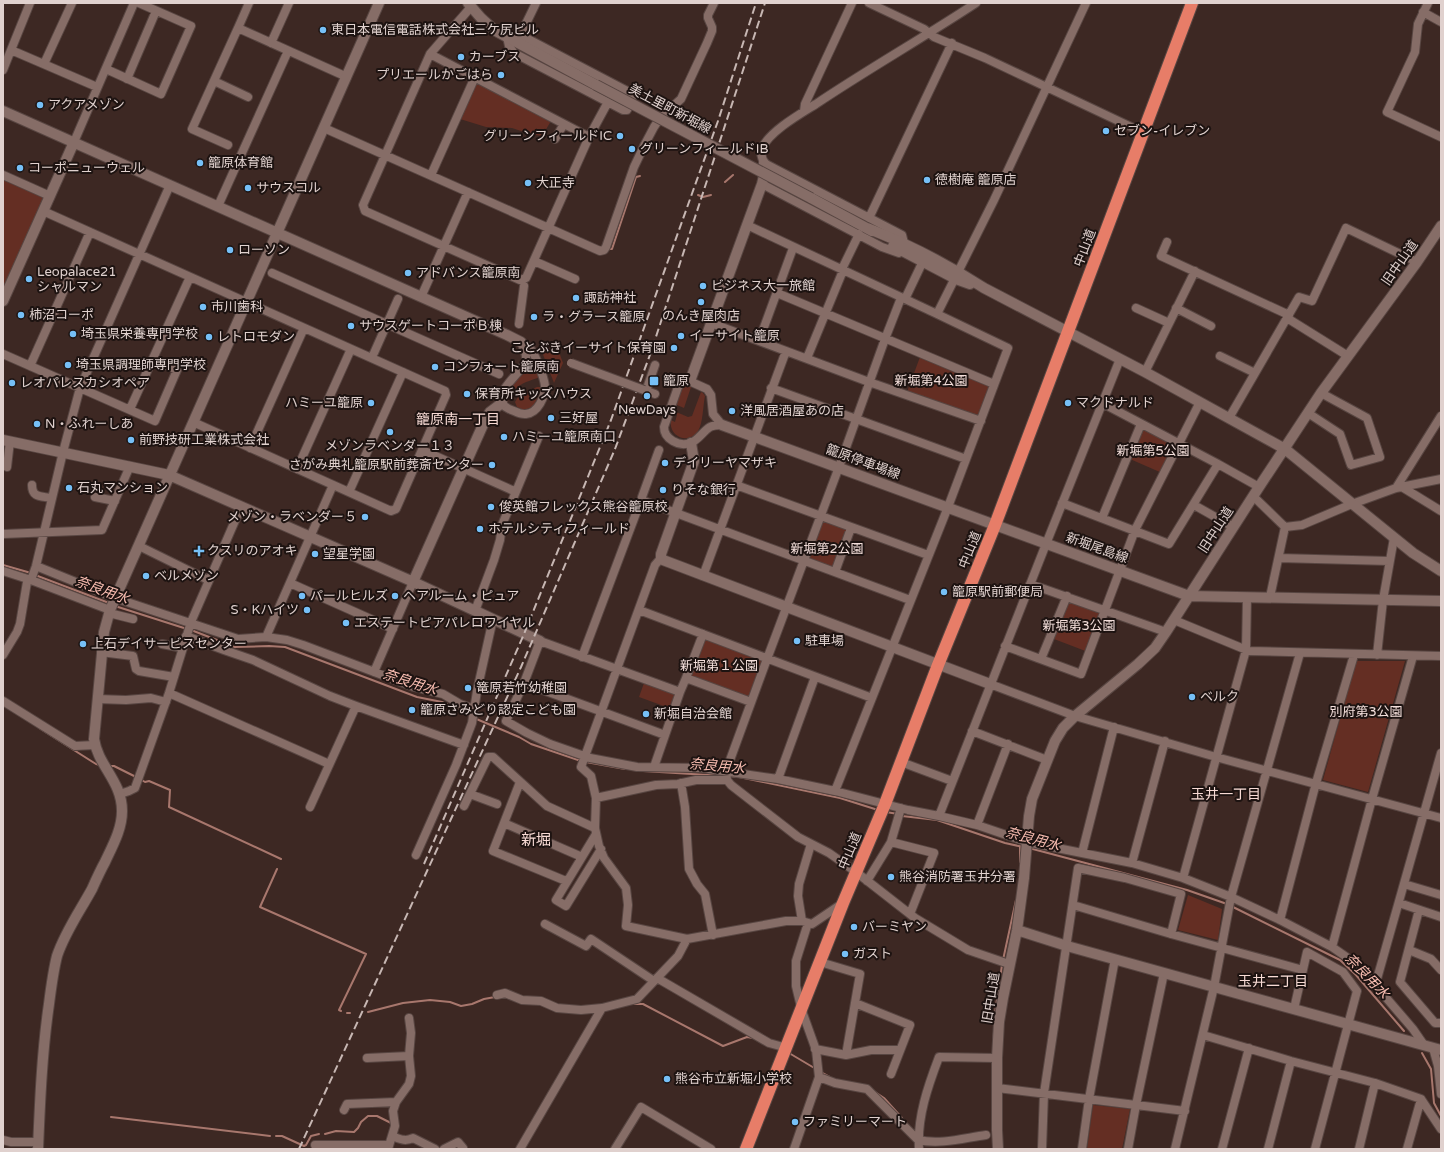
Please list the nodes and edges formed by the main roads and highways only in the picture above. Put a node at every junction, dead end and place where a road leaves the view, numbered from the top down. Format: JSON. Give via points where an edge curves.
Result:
{"nodes":[{"id":1,"x":1192,"y":3,"type":"edge"},
{"id":2,"x":746,"y":1149,"type":"edge"}],
"edges":[{"from":1,"to":2,"type":"highway","name":"中山道","via":[[995,525]]}]}
